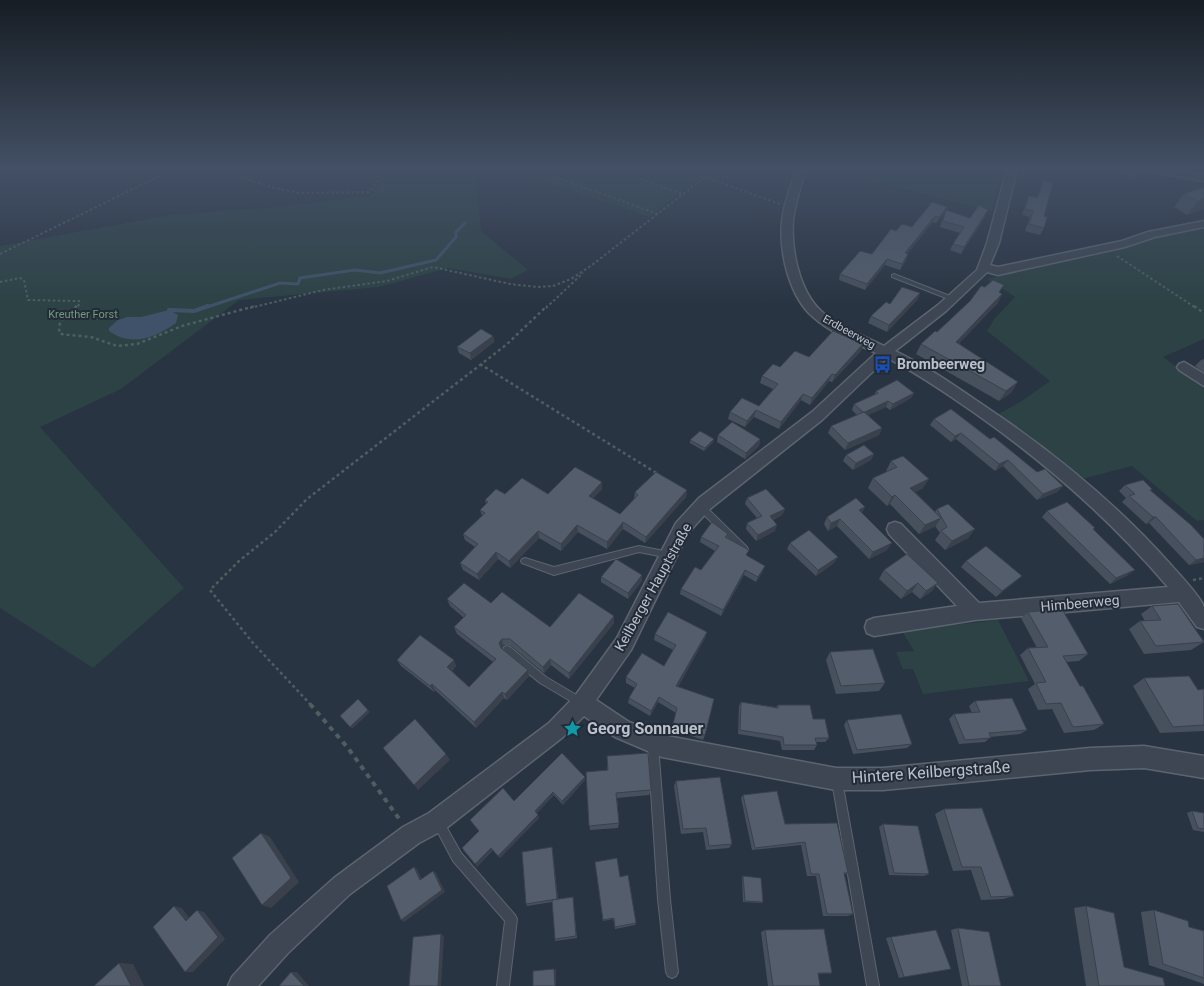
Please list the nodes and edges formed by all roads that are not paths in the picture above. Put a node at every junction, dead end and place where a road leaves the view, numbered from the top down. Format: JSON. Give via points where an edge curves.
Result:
{"nodes":[{"id":1,"x":789,"y":215,"type":"edge"},
{"id":2,"x":1000,"y":215,"type":"edge"},
{"id":3,"x":1204,"y":224,"type":"edge"},
{"id":4,"x":983,"y":269,"type":"junction"},
{"id":5,"x":894,"y":276,"type":"dead end"},
{"id":6,"x":953,"y":298,"type":"junction"},
{"id":7,"x":886,"y":352,"type":"junction"},
{"id":8,"x":1184,"y":367,"type":"dead end"},
{"id":9,"x":1204,"y":381,"type":"edge"},
{"id":10,"x":701,"y":507,"type":"junction"},
{"id":11,"x":895,"y":529,"type":"dead end"},
{"id":12,"x":744,"y":548,"type":"edge"},
{"id":13,"x":669,"y":555,"type":"junction"},
{"id":14,"x":525,"y":561,"type":"dead end"},
{"id":15,"x":1185,"y":593,"type":"junction"},
{"id":16,"x":975,"y":612,"type":"junction"},
{"id":17,"x":1204,"y":621,"type":"edge"},
{"id":18,"x":874,"y":627,"type":"dead end"},
{"id":19,"x":507,"y":650,"type":"edge"},
{"id":20,"x":582,"y":703,"type":"junction"},
{"id":21,"x":652,"y":741,"type":"junction"},
{"id":22,"x":1204,"y":767,"type":"edge"},
{"id":23,"x":836,"y":779,"type":"junction"},
{"id":24,"x":437,"y":821,"type":"junction"},
{"id":25,"x":672,"y":972,"type":"dead end"},
{"id":26,"x":241,"y":986,"type":"edge"},
{"id":27,"x":503,"y":986,"type":"edge"},
{"id":28,"x":873,"y":986,"type":"edge"}],
"edges":[{"from":1,"to":7,"type":"street","name":"Erdbeerweg","via":[[788,247],[797,280],[809,306],[826,321]]},
{"from":2,"to":4,"type":"street"},
{"from":3,"to":4,"type":"street","via":[[998,271]]},
{"from":4,"to":6,"type":"street","name":"Keilberger Hauptstraße"},
{"from":5,"to":6,"type":"lane"},
{"from":6,"to":7,"type":"street","name":"Keilberger Hauptstraße"},
{"from":7,"to":10,"type":"street","name":"Keilberger Hauptstraße","via":[[817,416]]},
{"from":7,"to":15,"type":"street","via":[[951,390],[1079,485],[1124,527]]},
{"from":8,"to":9,"type":"street"},
{"from":10,"to":12,"type":"lane"},
{"from":10,"to":13,"type":"street","name":"Keilberger Hauptstraße","via":[[682,528]]},
{"from":11,"to":16,"type":"street"},
{"from":13,"to":14,"type":"lane","via":[[639,549],[554,571]]},
{"from":13,"to":20,"type":"street","name":"Keilberger Hauptstraße","via":[[624,644]]},
{"from":15,"to":16,"type":"street","name":"Himbeerweg"},
{"from":15,"to":17,"type":"street"},
{"from":16,"to":18,"type":"street","name":"Himbeerweg"},
{"from":19,"to":20,"type":"lane","via":[[543,680]]},
{"from":20,"to":21,"type":"street","name":"Hintere Keilbergstraße","via":[[622,730]]},
{"from":20,"to":24,"type":"street","name":"Keilberger Hauptstraße","via":[[556,730]]},
{"from":21,"to":23,"type":"street","name":"Hintere Keilbergstraße","via":[[662,746]]},
{"from":21,"to":25,"type":"lane"},
{"from":22,"to":23,"type":"street","name":"Hintere Keilbergstraße","via":[[1144,757],[1090,759],[883,779]]},
{"from":23,"to":28,"type":"lane"},
{"from":24,"to":26,"type":"street","name":"Keilberger Hauptstraße","via":[[411,835],[342,886],[279,944]]},
{"from":24,"to":27,"type":"lane","via":[[458,857],[511,920]]}]}
